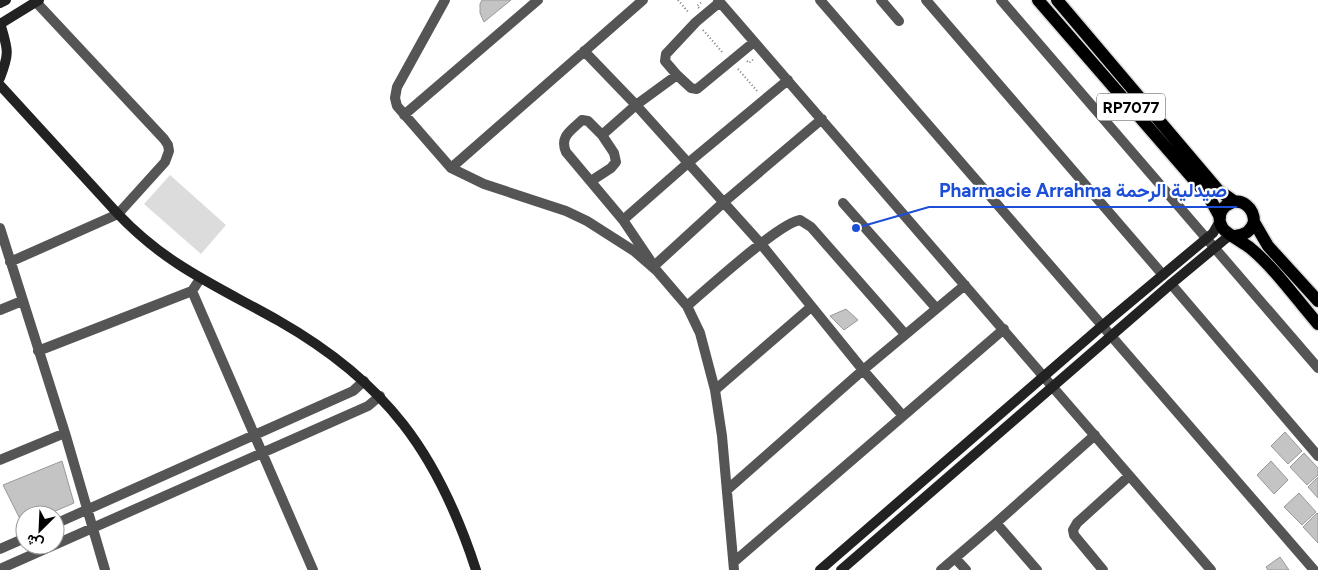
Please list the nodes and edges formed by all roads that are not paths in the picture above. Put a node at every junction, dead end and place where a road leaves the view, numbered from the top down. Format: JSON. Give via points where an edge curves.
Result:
{"nodes":[{"id":1,"x":6,"y":0,"type":"edge"},
{"id":2,"x":445,"y":0,"type":"edge"},
{"id":3,"x":538,"y":0,"type":"edge"},
{"id":4,"x":643,"y":0,"type":"edge"},
{"id":5,"x":820,"y":0,"type":"edge"},
{"id":6,"x":880,"y":0,"type":"edge"},
{"id":7,"x":926,"y":0,"type":"edge"},
{"id":8,"x":1001,"y":0,"type":"edge"},
{"id":9,"x":1038,"y":0,"type":"edge"},
{"id":10,"x":1058,"y":0,"type":"edge"},
{"id":11,"x":38,"y":1,"type":"edge"},
{"id":12,"x":719,"y":1,"type":"edge"},
{"id":13,"x":0,"y":3,"type":"edge"},
{"id":14,"x":899,"y":21,"type":"dead end"},
{"id":15,"x":0,"y":23,"type":"edge"},
{"id":16,"x":754,"y":42,"type":"junction"},
{"id":17,"x":584,"y":51,"type":"junction"},
{"id":18,"x":678,"y":75,"type":"junction"},
{"id":19,"x":0,"y":78,"type":"edge"},
{"id":20,"x":788,"y":80,"type":"junction"},
{"id":21,"x":0,"y":85,"type":"edge"},
{"id":22,"x":636,"y":105,"type":"junction"},
{"id":23,"x":404,"y":115,"type":"junction"},
{"id":24,"x":822,"y":119,"type":"junction"},
{"id":25,"x":602,"y":136,"type":"junction"},
{"id":26,"x":688,"y":163,"type":"junction"},
{"id":27,"x":451,"y":168,"type":"junction"},
{"id":28,"x":592,"y":181,"type":"junction"},
{"id":29,"x":724,"y":202,"type":"junction"},
{"id":30,"x":1235,"y":202,"type":"junction"},
{"id":31,"x":843,"y":203,"type":"dead end"},
{"id":32,"x":118,"y":214,"type":"junction"},
{"id":33,"x":1220,"y":219,"type":"junction"},
{"id":34,"x":623,"y":220,"type":"junction"},
{"id":35,"x":1254,"y":222,"type":"junction"},
{"id":36,"x":0,"y":228,"type":"edge"},
{"id":37,"x":1233,"y":236,"type":"junction"},
{"id":38,"x":1206,"y":239,"type":"junction"},
{"id":39,"x":761,"y":244,"type":"junction"},
{"id":40,"x":1214,"y":248,"type":"junction"},
{"id":41,"x":10,"y":262,"type":"junction"},
{"id":42,"x":656,"y":268,"type":"junction"},
{"id":43,"x":1163,"y":275,"type":"junction"},
{"id":44,"x":200,"y":279,"type":"junction"},
{"id":45,"x":1171,"y":284,"type":"junction"},
{"id":46,"x":965,"y":285,"type":"junction"},
{"id":47,"x":192,"y":292,"type":"junction"},
{"id":48,"x":1318,"y":300,"type":"edge"},
{"id":49,"x":22,"y":301,"type":"junction"},
{"id":50,"x":687,"y":306,"type":"junction"},
{"id":51,"x":811,"y":307,"type":"junction"},
{"id":52,"x":936,"y":308,"type":"junction"},
{"id":53,"x":0,"y":310,"type":"edge"},
{"id":54,"x":1318,"y":324,"type":"edge"},
{"id":55,"x":1103,"y":325,"type":"junction"},
{"id":56,"x":1004,"y":329,"type":"junction"},
{"id":57,"x":905,"y":334,"type":"junction"},
{"id":58,"x":1111,"y":336,"type":"junction"},
{"id":59,"x":38,"y":351,"type":"junction"},
{"id":60,"x":1318,"y":368,"type":"edge"},
{"id":61,"x":863,"y":370,"type":"junction"},
{"id":62,"x":1044,"y":376,"type":"junction"},
{"id":63,"x":364,"y":381,"type":"junction"},
{"id":64,"x":1053,"y":386,"type":"junction"},
{"id":65,"x":715,"y":390,"type":"junction"},
{"id":66,"x":380,"y":396,"type":"junction"},
{"id":67,"x":903,"y":416,"type":"junction"},
{"id":68,"x":65,"y":433,"type":"junction"},
{"id":69,"x":255,"y":435,"type":"junction"},
{"id":70,"x":1095,"y":435,"type":"junction"},
{"id":71,"x":262,"y":453,"type":"junction"},
{"id":72,"x":1318,"y":456,"type":"edge"},
{"id":73,"x":0,"y":460,"type":"edge"},
{"id":74,"x":1129,"y":476,"type":"junction"},
{"id":75,"x":727,"y":490,"type":"junction"},
{"id":76,"x":88,"y":510,"type":"junction"},
{"id":77,"x":65,"y":520,"type":"edge"},
{"id":78,"x":996,"y":524,"type":"junction"},
{"id":79,"x":93,"y":528,"type":"junction"},
{"id":80,"x":15,"y":542,"type":"edge"},
{"id":81,"x":0,"y":549,"type":"edge"},
{"id":82,"x":955,"y":558,"type":"junction"},
{"id":83,"x":734,"y":565,"type":"edge"},
{"id":84,"x":0,"y":570,"type":"edge"},
{"id":85,"x":105,"y":570,"type":"edge"},
{"id":86,"x":313,"y":570,"type":"edge"},
{"id":87,"x":476,"y":570,"type":"edge"},
{"id":88,"x":820,"y":570,"type":"edge"},
{"id":89,"x":841,"y":570,"type":"edge"},
{"id":90,"x":941,"y":570,"type":"edge"},
{"id":91,"x":966,"y":570,"type":"edge"},
{"id":92,"x":1037,"y":570,"type":"edge"},
{"id":93,"x":1103,"y":570,"type":"edge"},
{"id":94,"x":1211,"y":570,"type":"edge"},
{"id":95,"x":1314,"y":570,"type":"edge"}],
"edges":[{"from":1,"to":13,"type":"street"},
{"from":2,"to":23,"type":"street","via":[[397,87],[395,102]]},
{"from":3,"to":23,"type":"street"},
{"from":4,"to":17,"type":"street"},
{"from":5,"to":55,"type":"street"},
{"from":6,"to":14,"type":"street"},
{"from":7,"to":43,"type":"street"},
{"from":8,"to":38,"type":"street"},
{"from":9,"to":33,"type":"main road","number":"RP7077","via":[[1209,197]]},
{"from":10,"to":30,"type":"main road","number":"RP7077","via":[[1218,190]]},
{"from":11,"to":15,"type":"street"},
{"from":11,"to":32,"type":"street","via":[[168,145],[166,162]]},
{"from":12,"to":16,"type":"street"},
{"from":12,"to":18,"type":"street","via":[[664,57]]},
{"from":15,"to":19,"type":"street","via":[[8,50]]},
{"from":16,"to":18,"type":"street","via":[[697,89],[691,88]]},
{"from":16,"to":20,"type":"street"},
{"from":17,"to":22,"type":"street"},
{"from":17,"to":27,"type":"street"},
{"from":18,"to":22,"type":"street"},
{"from":20,"to":24,"type":"street"},
{"from":20,"to":26,"type":"street"},
{"from":21,"to":32,"type":"street"},
{"from":22,"to":25,"type":"street"},
{"from":22,"to":26,"type":"street"},
{"from":23,"to":27,"type":"street"},
{"from":24,"to":29,"type":"street"},
{"from":24,"to":46,"type":"street"},
{"from":25,"to":28,"type":"street","via":[[614,153],[616,162]]},
{"from":25,"to":28,"type":"street","via":[[588,121],[582,120],[564,139],[566,152]]},
{"from":26,"to":29,"type":"street"},
{"from":26,"to":34,"type":"street"},
{"from":27,"to":42,"type":"street","via":[[484,184],[587,221]]},
{"from":28,"to":34,"type":"street"},
{"from":29,"to":39,"type":"street"},
{"from":29,"to":42,"type":"street"},
{"from":30,"to":33,"type":"main road","via":[[1225,207]]},
{"from":30,"to":35,"type":"main road","number":"RP7077","via":[[1248,205]]},
{"from":31,"to":52,"type":"street"},
{"from":32,"to":41,"type":"street"},
{"from":32,"to":44,"type":"street","via":[[154,248]]},
{"from":33,"to":37,"type":"main road","number":"RP7077","via":[[1223,230]]},
{"from":33,"to":38,"type":"street"},
{"from":34,"to":42,"type":"street"},
{"from":35,"to":37,"type":"main road","via":[[1245,234]]},
{"from":35,"to":48,"type":"main road","number":"RP7077","via":[[1268,246]]},
{"from":36,"to":41,"type":"street"},
{"from":37,"to":40,"type":"street"},
{"from":37,"to":54,"type":"main road","number":"RP7077","via":[[1258,254]]},
{"from":38,"to":40,"type":"street"},
{"from":38,"to":43,"type":"street"},
{"from":39,"to":50,"type":"street"},
{"from":39,"to":51,"type":"street"},
{"from":39,"to":57,"type":"street","via":[[794,221],[807,224]]},
{"from":40,"to":45,"type":"street"},
{"from":40,"to":60,"type":"street"},
{"from":41,"to":49,"type":"street"},
{"from":42,"to":50,"type":"street"},
{"from":43,"to":55,"type":"street"},
{"from":44,"to":47,"type":"street"},
{"from":44,"to":63,"type":"street","via":[[307,337]]},
{"from":45,"to":58,"type":"street"},
{"from":45,"to":72,"type":"street"},
{"from":46,"to":52,"type":"street"},
{"from":46,"to":56,"type":"street"},
{"from":47,"to":59,"type":"street"},
{"from":47,"to":69,"type":"street"},
{"from":49,"to":53,"type":"street"},
{"from":49,"to":59,"type":"street"},
{"from":50,"to":65,"type":"street","via":[[700,333]]},
{"from":51,"to":61,"type":"street"},
{"from":51,"to":65,"type":"street"},
{"from":52,"to":57,"type":"street"},
{"from":55,"to":58,"type":"street"},
{"from":55,"to":62,"type":"street"},
{"from":56,"to":62,"type":"street"},
{"from":56,"to":67,"type":"street"},
{"from":57,"to":61,"type":"street"},
{"from":58,"to":64,"type":"street"},
{"from":58,"to":95,"type":"street"},
{"from":59,"to":68,"type":"street"},
{"from":61,"to":67,"type":"street"},
{"from":61,"to":75,"type":"street"},
{"from":62,"to":64,"type":"street"},
{"from":62,"to":88,"type":"street"},
{"from":63,"to":66,"type":"street"},
{"from":63,"to":69,"type":"street","via":[[353,391]]},
{"from":64,"to":70,"type":"street"},
{"from":64,"to":89,"type":"street"},
{"from":65,"to":75,"type":"street"},
{"from":66,"to":71,"type":"street","via":[[368,406]]},
{"from":66,"to":87,"type":"street","via":[[430,461],[466,538]]},
{"from":67,"to":83,"type":"street"},
{"from":68,"to":73,"type":"street"},
{"from":68,"to":76,"type":"street"},
{"from":69,"to":71,"type":"street"},
{"from":69,"to":76,"type":"street"},
{"from":70,"to":74,"type":"street"},
{"from":70,"to":78,"type":"street"},
{"from":71,"to":79,"type":"street"},
{"from":71,"to":86,"type":"street"},
{"from":74,"to":93,"type":"street","via":[[1073,530]]},
{"from":74,"to":94,"type":"street"},
{"from":75,"to":83,"type":"street"},
{"from":76,"to":77,"type":"street"},
{"from":76,"to":79,"type":"street"},
{"from":78,"to":82,"type":"street"},
{"from":78,"to":92,"type":"street"},
{"from":79,"to":84,"type":"street"},
{"from":79,"to":85,"type":"street"},
{"from":80,"to":81,"type":"street"},
{"from":82,"to":90,"type":"street"},
{"from":82,"to":91,"type":"street"}]}
